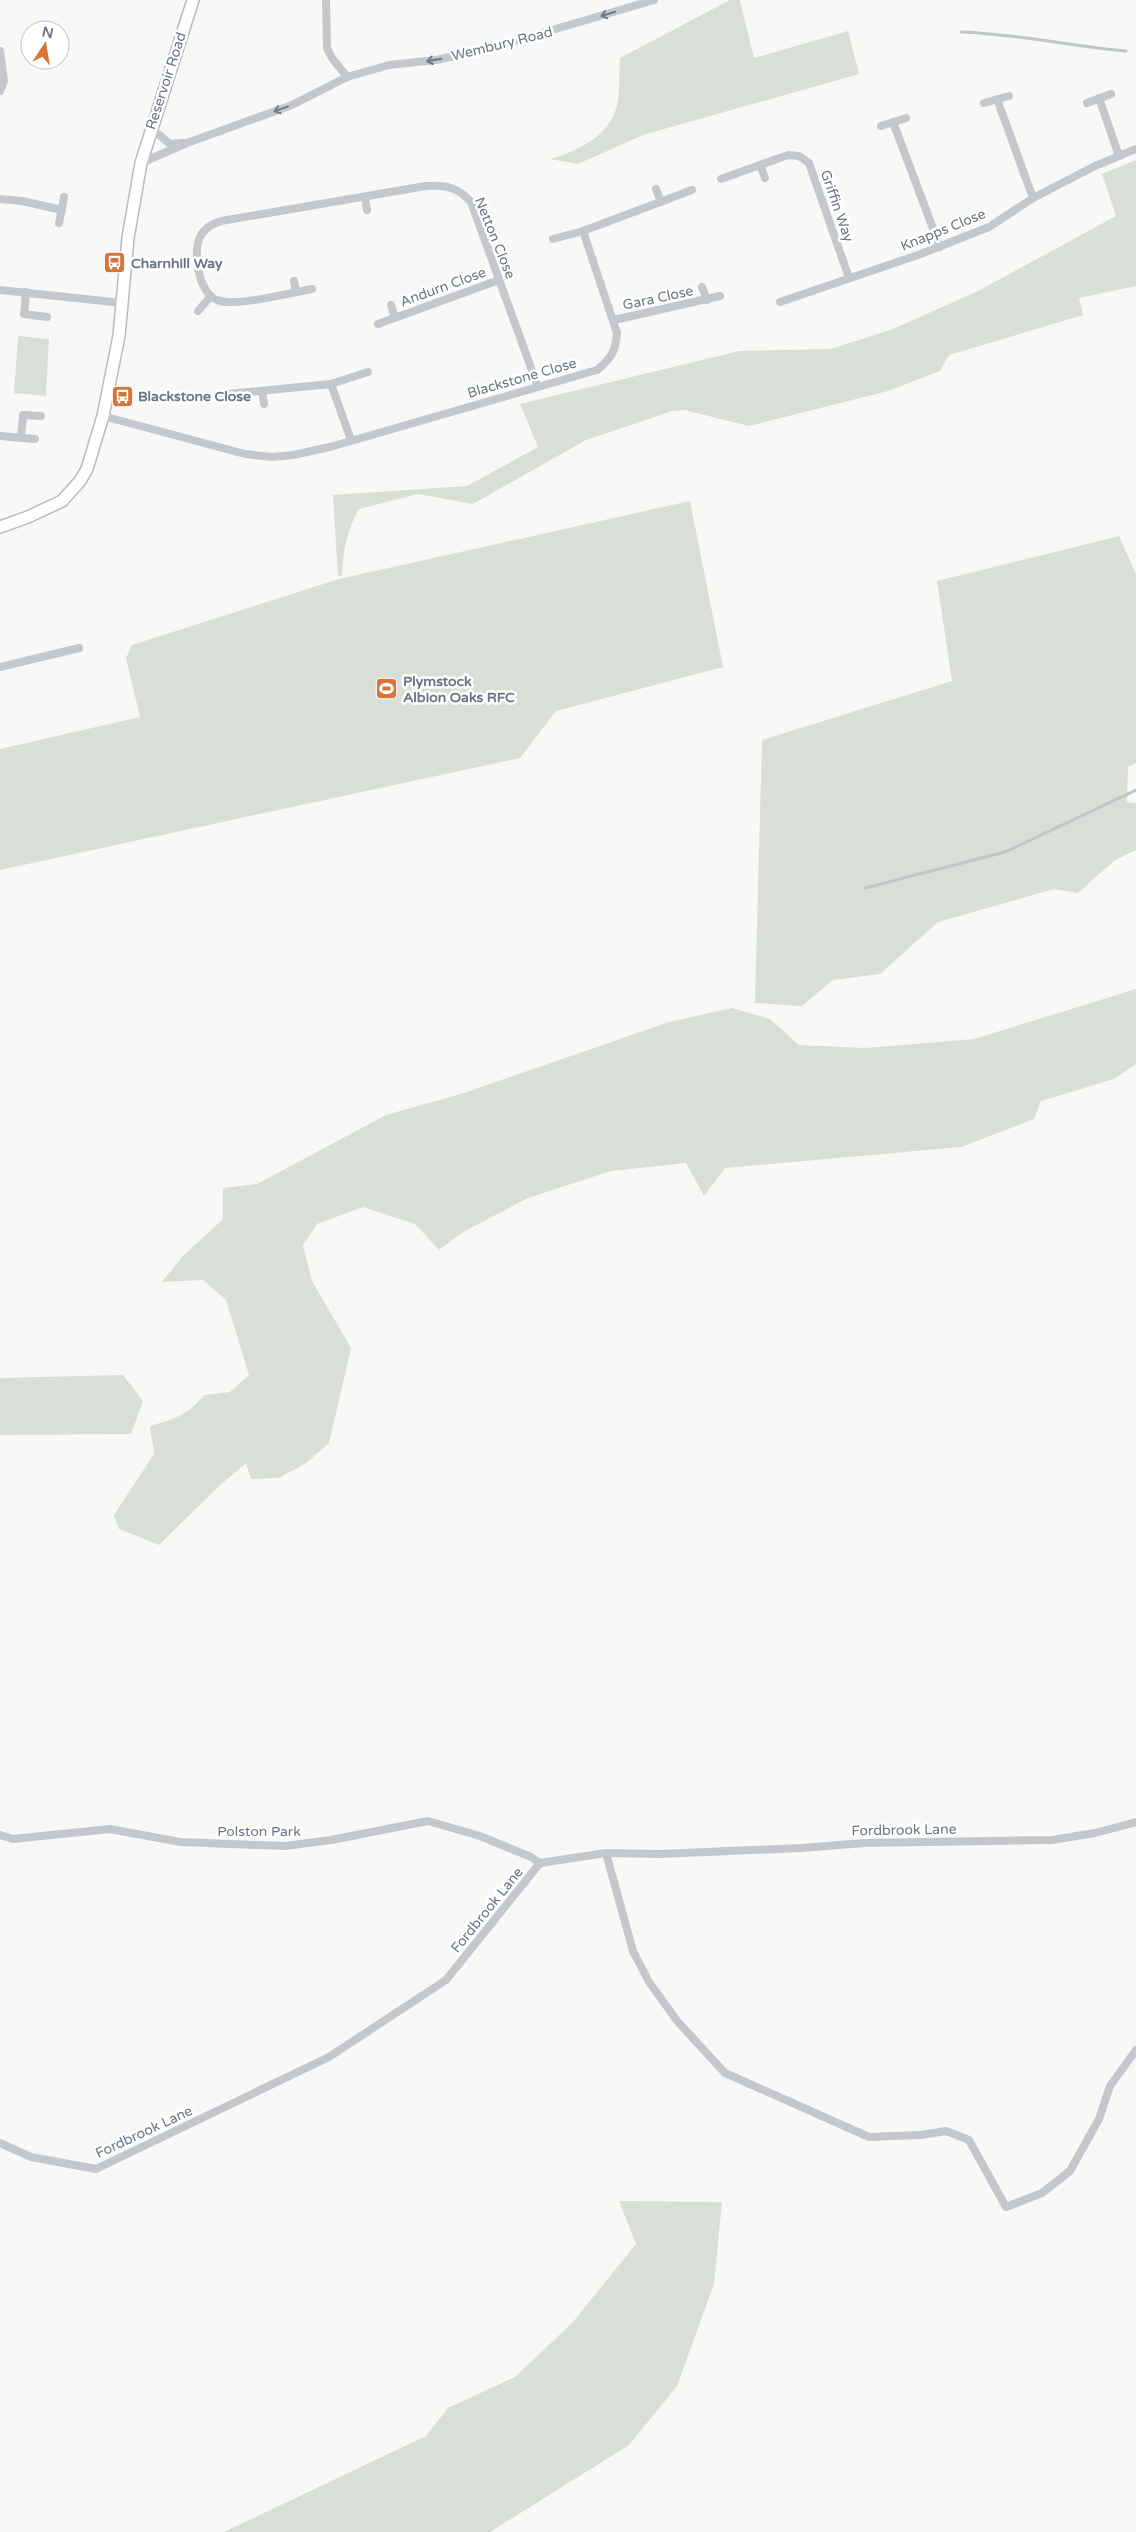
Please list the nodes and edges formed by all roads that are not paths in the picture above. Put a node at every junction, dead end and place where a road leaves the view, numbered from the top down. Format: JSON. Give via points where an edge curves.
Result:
{"nodes":[{"id":1,"x":193,"y":0,"type":"edge"},
{"id":2,"x":327,"y":0,"type":"edge"},
{"id":3,"x":654,"y":0,"type":"edge"},
{"id":4,"x":0,"y":51,"type":"edge"},
{"id":5,"x":348,"y":77,"type":"junction"},
{"id":6,"x":0,"y":90,"type":"edge"},
{"id":7,"x":1111,"y":94,"type":"dead end"},
{"id":8,"x":1009,"y":96,"type":"dead end"},
{"id":9,"x":1099,"y":98,"type":"junction"},
{"id":10,"x":997,"y":100,"type":"junction"},
{"id":11,"x":984,"y":103,"type":"dead end"},
{"id":12,"x":1087,"y":103,"type":"dead end"},
{"id":13,"x":906,"y":118,"type":"dead end"},
{"id":14,"x":893,"y":122,"type":"junction"},
{"id":15,"x":881,"y":126,"type":"dead end"},
{"id":16,"x":151,"y":128,"type":"junction"},
{"id":17,"x":187,"y":143,"type":"junction"},
{"id":18,"x":1136,"y":149,"type":"edge"},
{"id":19,"x":1119,"y":156,"type":"junction"},
{"id":20,"x":141,"y":163,"type":"junction"},
{"id":21,"x":760,"y":165,"type":"junction"},
{"id":22,"x":766,"y":178,"type":"dead end"},
{"id":23,"x":721,"y":179,"type":"dead end"},
{"id":24,"x":656,"y":190,"type":"dead end"},
{"id":25,"x":692,"y":190,"type":"dead end"},
{"id":26,"x":64,"y":197,"type":"dead end"},
{"id":27,"x":365,"y":197,"type":"junction"},
{"id":28,"x":1033,"y":198,"type":"junction"},
{"id":29,"x":0,"y":199,"type":"edge"},
{"id":30,"x":661,"y":202,"type":"junction"},
{"id":31,"x":62,"y":210,"type":"junction"},
{"id":32,"x":367,"y":210,"type":"dead end"},
{"id":33,"x":59,"y":223,"type":"dead end"},
{"id":34,"x":583,"y":231,"type":"junction"},
{"id":35,"x":553,"y":239,"type":"dead end"},
{"id":36,"x":940,"y":247,"type":"junction"},
{"id":37,"x":849,"y":278,"type":"junction"},
{"id":38,"x":499,"y":280,"type":"junction"},
{"id":39,"x":294,"y":281,"type":"dead end"},
{"id":40,"x":804,"y":284,"type":"dead end"},
{"id":41,"x":702,"y":287,"type":"dead end"},
{"id":42,"x":312,"y":289,"type":"dead end"},
{"id":43,"x":0,"y":290,"type":"edge"},
{"id":44,"x":26,"y":292,"type":"junction"},
{"id":45,"x":296,"y":292,"type":"junction"},
{"id":46,"x":806,"y":293,"type":"junction"},
{"id":47,"x":211,"y":296,"type":"junction"},
{"id":48,"x":720,"y":296,"type":"dead end"},
{"id":49,"x":707,"y":300,"type":"junction"},
{"id":50,"x":780,"y":302,"type":"dead end"},
{"id":51,"x":122,"y":303,"type":"junction"},
{"id":52,"x":391,"y":305,"type":"dead end"},
{"id":53,"x":198,"y":311,"type":"dead end"},
{"id":54,"x":47,"y":316,"type":"dead end"},
{"id":55,"x":396,"y":317,"type":"junction"},
{"id":56,"x":614,"y":320,"type":"junction"},
{"id":57,"x":378,"y":324,"type":"dead end"},
{"id":58,"x":368,"y":372,"type":"dead end"},
{"id":59,"x":331,"y":384,"type":"junction"},
{"id":60,"x":538,"y":387,"type":"junction"},
{"id":61,"x":262,"y":391,"type":"junction"},
{"id":62,"x":217,"y":395,"type":"dead end"},
{"id":63,"x":264,"y":404,"type":"dead end"},
{"id":64,"x":41,"y":416,"type":"dead end"},
{"id":65,"x":103,"y":416,"type":"junction"},
{"id":66,"x":0,"y":436,"type":"edge"},
{"id":67,"x":21,"y":438,"type":"junction"},
{"id":68,"x":35,"y":439,"type":"dead end"},
{"id":69,"x":351,"y":440,"type":"junction"},
{"id":70,"x":0,"y":527,"type":"edge"},
{"id":71,"x":80,"y":648,"type":"dead end"},
{"id":72,"x":0,"y":667,"type":"edge"},
{"id":73,"x":1136,"y":1822,"type":"edge"},
{"id":74,"x":0,"y":1835,"type":"edge"},
{"id":75,"x":606,"y":1853,"type":"junction"},
{"id":76,"x":540,"y":1863,"type":"junction"},
{"id":77,"x":1136,"y":2050,"type":"edge"},
{"id":78,"x":0,"y":2144,"type":"edge"}],
"edges":[{"from":1,"to":16,"type":"street","name":"Reservoir Road"},
{"from":2,"to":5,"type":"street","via":[[327,48]]},
{"from":3,"to":5,"type":"street","name":"Wembury Road","one_way":true,"via":[[488,49],[436,60],[389,65]]},
{"from":4,"to":6,"type":"street","via":[[4,81]]},
{"from":5,"to":17,"type":"street","name":"Wembury Road","one_way":true,"via":[[292,105]]},
{"from":7,"to":9,"type":"street"},
{"from":8,"to":10,"type":"street"},
{"from":9,"to":12,"type":"street"},
{"from":9,"to":19,"type":"street"},
{"from":10,"to":11,"type":"street"},
{"from":10,"to":28,"type":"street"},
{"from":13,"to":14,"type":"street"},
{"from":14,"to":15,"type":"street"},
{"from":14,"to":36,"type":"street"},
{"from":16,"to":17,"type":"street","via":[[170,144]]},
{"from":16,"to":20,"type":"street","name":"Reservoir Road"},
{"from":17,"to":20,"type":"street","name":"Wembury Road"},
{"from":18,"to":19,"type":"street","name":"Knapps Close"},
{"from":19,"to":28,"type":"street","name":"Knapps Close"},
{"from":20,"to":51,"type":"street","via":[[128,238]]},
{"from":21,"to":22,"type":"street"},
{"from":21,"to":23,"type":"street","name":"Griffin Way"},
{"from":21,"to":37,"type":"street","name":"Griffin Way","via":[[788,154],[809,163]]},
{"from":24,"to":30,"type":"street"},
{"from":25,"to":30,"type":"street"},
{"from":26,"to":31,"type":"street"},
{"from":27,"to":32,"type":"street"},
{"from":27,"to":38,"type":"street","name":"Netton Close","via":[[441,186],[463,193],[470,202]]},
{"from":27,"to":47,"type":"street","name":"Netton Close","via":[[209,226],[200,236],[197,249],[202,285]]},
{"from":28,"to":36,"type":"street","name":"Knapps Close","via":[[989,227]]},
{"from":29,"to":31,"type":"street"},
{"from":30,"to":34,"type":"street"},
{"from":31,"to":33,"type":"street"},
{"from":34,"to":35,"type":"street"},
{"from":34,"to":56,"type":"street","name":"Blackstone Close"},
{"from":36,"to":37,"type":"street","name":"Knapps Close"},
{"from":37,"to":46,"type":"street","name":"Knapps Close"},
{"from":38,"to":55,"type":"street","name":"Andurn Close"},
{"from":38,"to":60,"type":"street","name":"Netton Close"},
{"from":39,"to":45,"type":"street"},
{"from":40,"to":46,"type":"street"},
{"from":41,"to":49,"type":"street","name":"Gara Close"},
{"from":42,"to":45,"type":"street"},
{"from":43,"to":44,"type":"street"},
{"from":44,"to":51,"type":"street"},
{"from":44,"to":54,"type":"street","via":[[24,314]]},
{"from":45,"to":47,"type":"street","via":[[232,303],[218,301]]},
{"from":46,"to":50,"type":"street","name":"Knapps Close"},
{"from":47,"to":53,"type":"street"},
{"from":48,"to":49,"type":"street","name":"Gara Close"},
{"from":49,"to":56,"type":"street","name":"Gara Close"},
{"from":51,"to":65,"type":"street","via":[[119,336]]},
{"from":52,"to":55,"type":"street","name":"Andurn Close"},
{"from":55,"to":57,"type":"street","name":"Andurn Close"},
{"from":56,"to":60,"type":"street","name":"Blackstone Close","via":[[616,347],[609,360],[597,370]]},
{"from":58,"to":59,"type":"street"},
{"from":59,"to":61,"type":"street"},
{"from":59,"to":69,"type":"street"},
{"from":60,"to":69,"type":"street","name":"Blackstone Close"},
{"from":61,"to":62,"type":"street"},
{"from":61,"to":63,"type":"street"},
{"from":64,"to":67,"type":"street","via":[[23,415]]},
{"from":65,"to":69,"type":"street","name":"Blackstone Close","via":[[213,447],[272,457]]},
{"from":65,"to":70,"type":"street","via":[[87,469],[70,494],[47,509]]},
{"from":66,"to":67,"type":"street"},
{"from":67,"to":68,"type":"street"},
{"from":71,"to":72,"type":"street"},
{"from":73,"to":75,"type":"street","name":"Fordbrook Lane","via":[[1052,1840],[865,1842],[660,1854]]},
{"from":74,"to":76,"type":"street","name":"Polston Park","via":[[13,1839],[110,1830],[180,1842],[285,1846],[428,1821],[480,1836]]},
{"from":75,"to":76,"type":"street","name":"Fordbrook Lane"},
{"from":75,"to":77,"type":"street","via":[[634,1952],[649,1982],[678,2022],[725,2073],[869,2137],[921,2135],[946,2130],[970,2140],[1006,2207],[1042,2193],[1070,2171],[1099,2119],[1110,2086]]},
{"from":76,"to":78,"type":"street","name":"Fordbrook Lane","via":[[446,1980],[329,2057],[96,2169],[31,2157]]}]}
